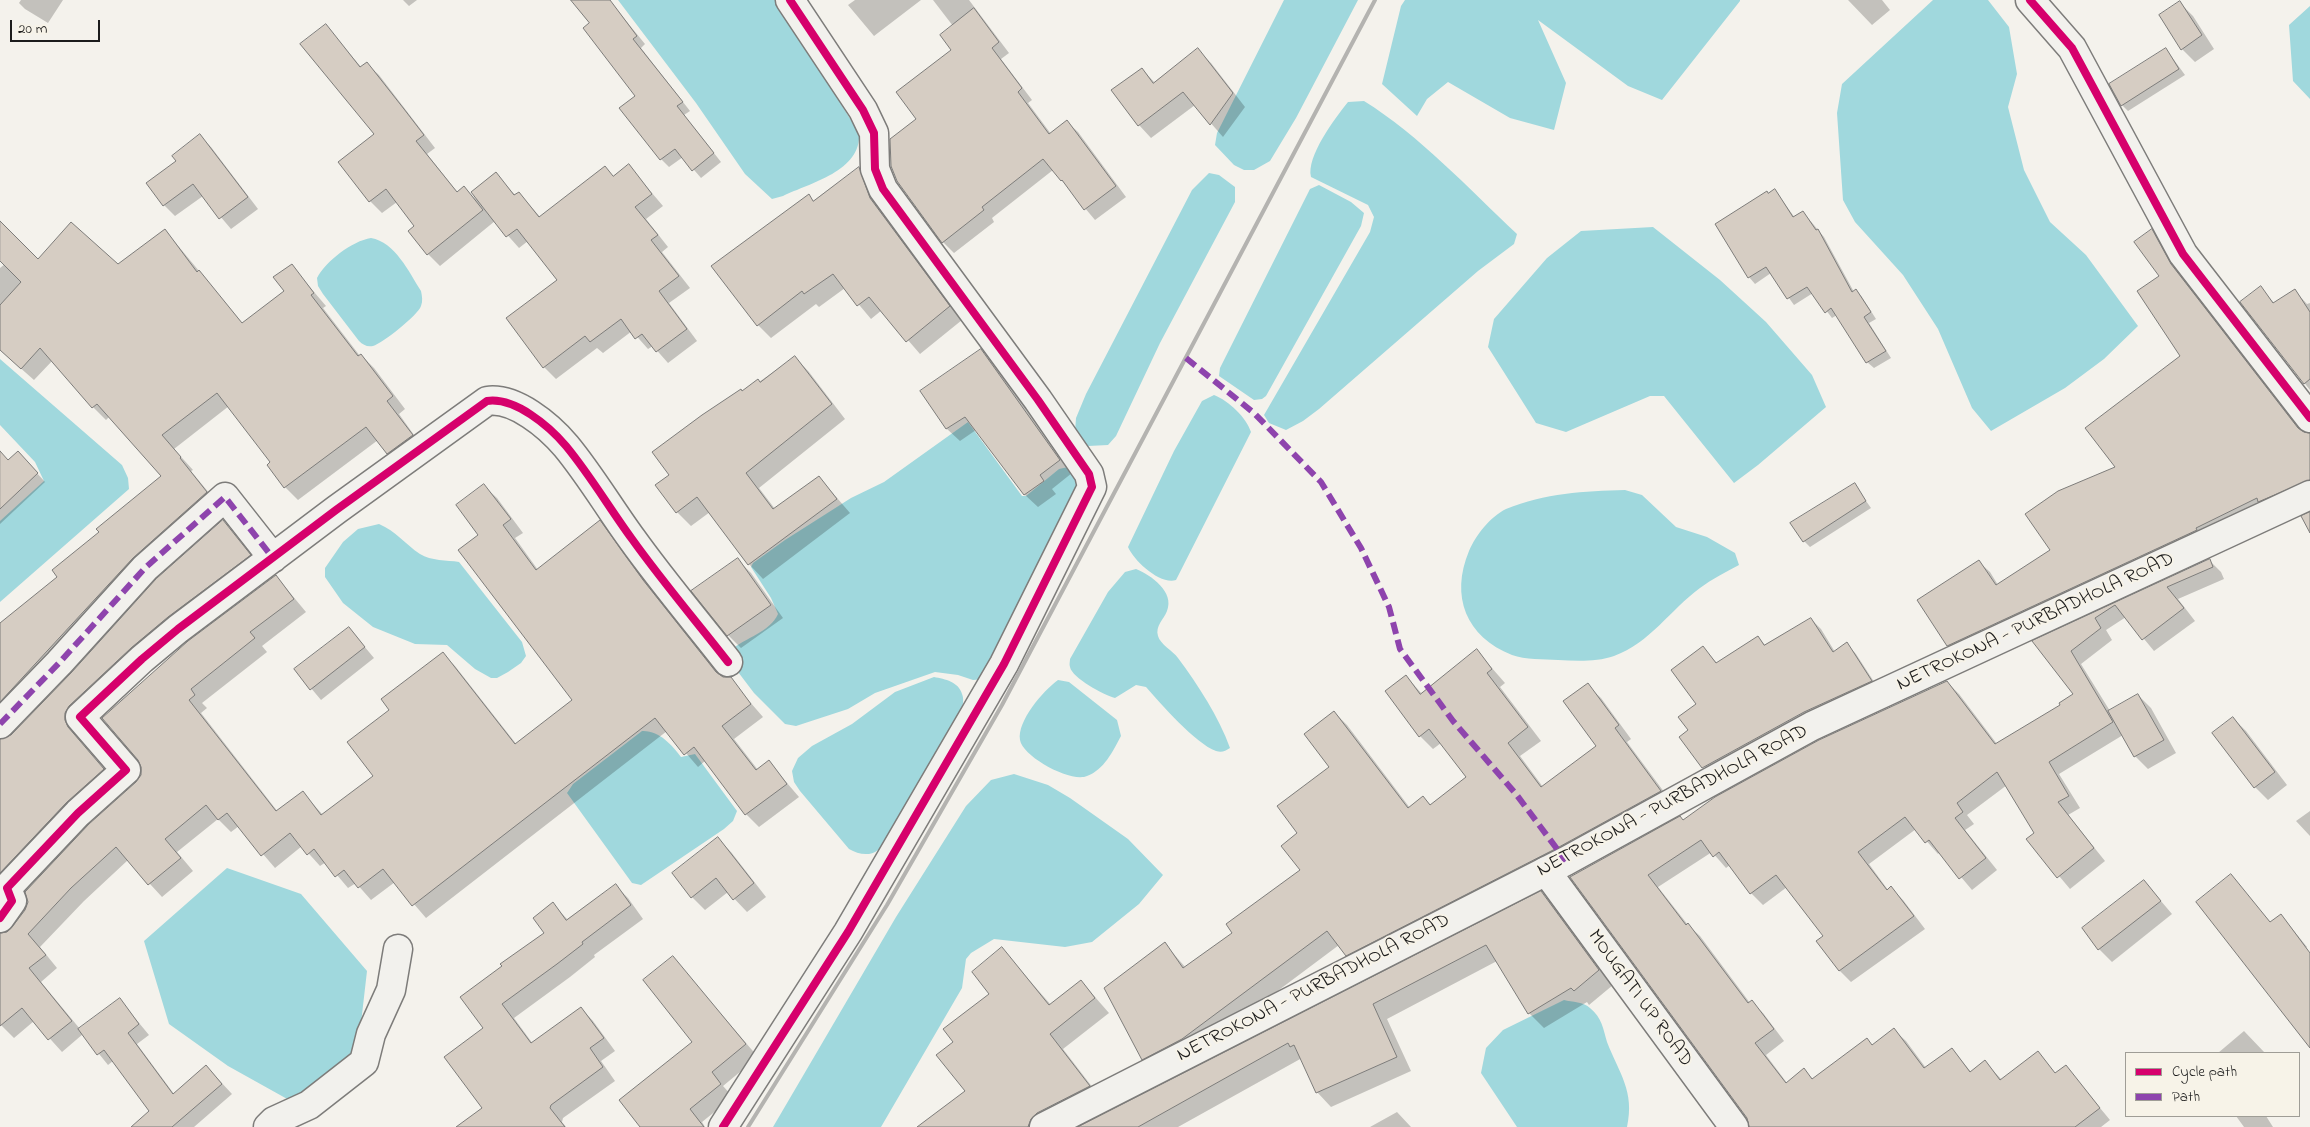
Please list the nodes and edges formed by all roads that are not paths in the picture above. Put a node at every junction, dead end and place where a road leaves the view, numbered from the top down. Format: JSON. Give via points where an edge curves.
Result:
{"nodes":[{"id":1,"x":790,"y":0,"type":"edge"},
{"id":2,"x":2030,"y":0,"type":"edge"},
{"id":3,"x":2310,"y":418,"type":"edge"},
{"id":4,"x":2310,"y":495,"type":"edge"},
{"id":5,"x":273,"y":558,"type":"junction"},
{"id":6,"x":728,"y":662,"type":"dead end"},
{"id":7,"x":0,"y":724,"type":"edge"},
{"id":8,"x":1546,"y":871,"type":"junction"},
{"id":9,"x":0,"y":918,"type":"edge"},
{"id":10,"x":398,"y":949,"type":"dead end"},
{"id":11,"x":268,"y":1127,"type":"edge"},
{"id":12,"x":722,"y":1127,"type":"edge"},
{"id":13,"x":1044,"y":1127,"type":"edge"},
{"id":14,"x":1734,"y":1127,"type":"edge"}],
"edges":[{"from":1,"to":12,"type":"street","via":[[874,133],[874,169],[883,189],[1038,400],[1089,474],[1092,488],[1004,664],[848,932]]},
{"from":2,"to":3,"type":"street","via":[[2072,48],[2183,254]]},
{"from":4,"to":8,"type":"street","name":"NETROKONA - PURBADHOLA ROAD","via":[[1812,726]]},
{"from":5,"to":6,"type":"street","via":[[487,401],[498,400],[529,413],[566,446],[633,541]]},
{"from":5,"to":7,"type":"street","via":[[225,497],[145,568]]},
{"from":5,"to":9,"type":"street","via":[[150,653],[80,717],[126,770],[78,813],[7,888],[12,900]]},
{"from":8,"to":13,"type":"street","name":"NETROKONA - PURBADHOLA ROAD"},
{"from":8,"to":14,"type":"street","name":"MOUGATI UP ROAD"},
{"from":10,"to":11,"type":"street","via":[[391,990],[371,1034],[364,1062],[309,1105]]}]}
